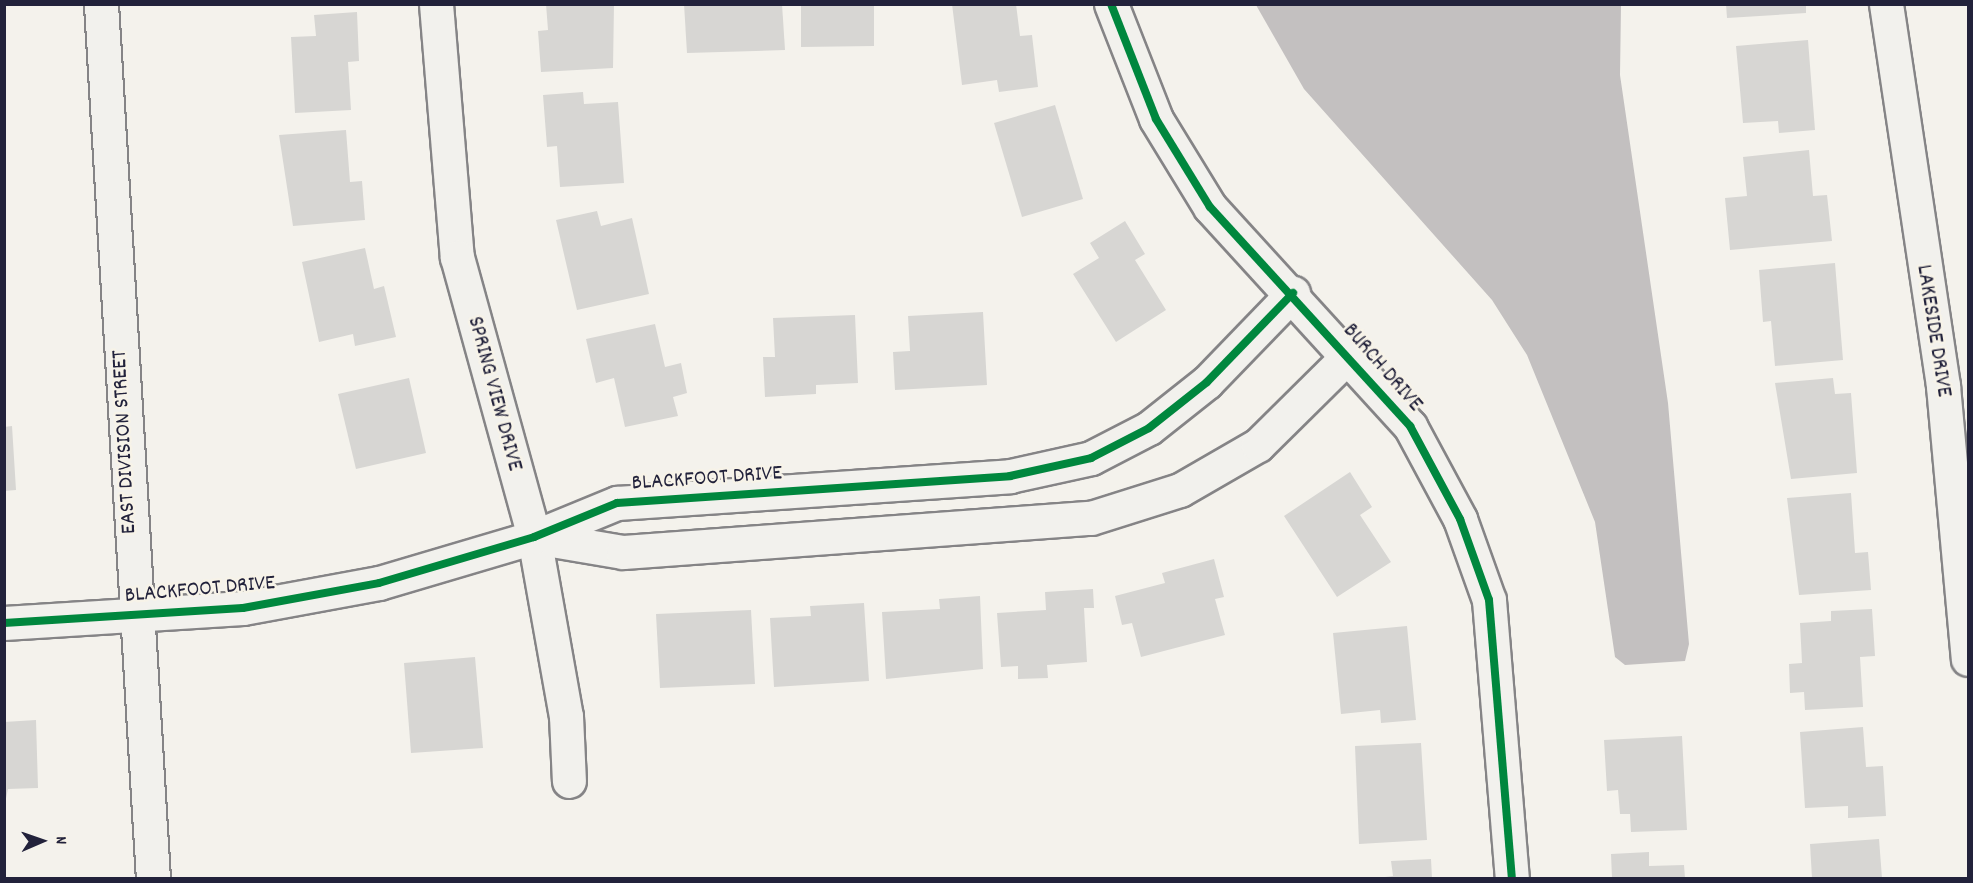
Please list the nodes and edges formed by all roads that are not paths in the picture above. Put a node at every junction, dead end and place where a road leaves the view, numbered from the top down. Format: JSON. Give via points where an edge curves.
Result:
{"nodes":[{"id":1,"x":101,"y":4,"type":"edge"},
{"id":2,"x":436,"y":4,"type":"edge"},
{"id":3,"x":1111,"y":4,"type":"edge"},
{"id":4,"x":1886,"y":4,"type":"edge"},
{"id":5,"x":1293,"y":293,"type":"junction"},
{"id":6,"x":1347,"y":357,"type":"junction"},
{"id":7,"x":534,"y":537,"type":"junction"},
{"id":8,"x":134,"y":614,"type":"junction"},
{"id":9,"x":4,"y":624,"type":"edge"},
{"id":10,"x":1968,"y":659,"type":"edge"},
{"id":11,"x":569,"y":780,"type":"dead end"},
{"id":12,"x":153,"y":879,"type":"edge"},
{"id":13,"x":1512,"y":879,"type":"edge"}],
"edges":[{"from":1,"to":8,"type":"street","name":"EAST DIVISION STREET"},
{"from":2,"to":7,"type":"street","name":"SPRING VIEW DRIVE","via":[[457,257]]},
{"from":3,"to":5,"type":"street","name":"BURCH DRIVE","via":[[1156,119],[1210,207]]},
{"from":4,"to":10,"type":"street","name":"LAKESIDE DRIVE","via":[[1943,386]]},
{"from":5,"to":6,"type":"street","name":"BURCH DRIVE"},
{"from":5,"to":7,"type":"street","name":"BLACKFOOT DRIVE","via":[[1207,382],[1149,428],[1091,458],[1010,476],[617,503]]},
{"from":6,"to":7,"type":"street","name":"BLACKFOOT DRIVE","via":[[1258,445],[1180,490],[1091,518],[623,552]]},
{"from":6,"to":13,"type":"street","name":"BURCH DRIVE","via":[[1410,426],[1460,519],[1489,600]]},
{"from":7,"to":8,"type":"street","name":"BLACKFOOT DRIVE","via":[[379,583],[243,608]]},
{"from":7,"to":11,"type":"street","name":"SPRING VIEW DRIVE","via":[[566,716]]},
{"from":8,"to":9,"type":"street","name":"BLACKFOOT DRIVE"},
{"from":8,"to":12,"type":"street","name":"EAST DIVISION STREET"}]}
